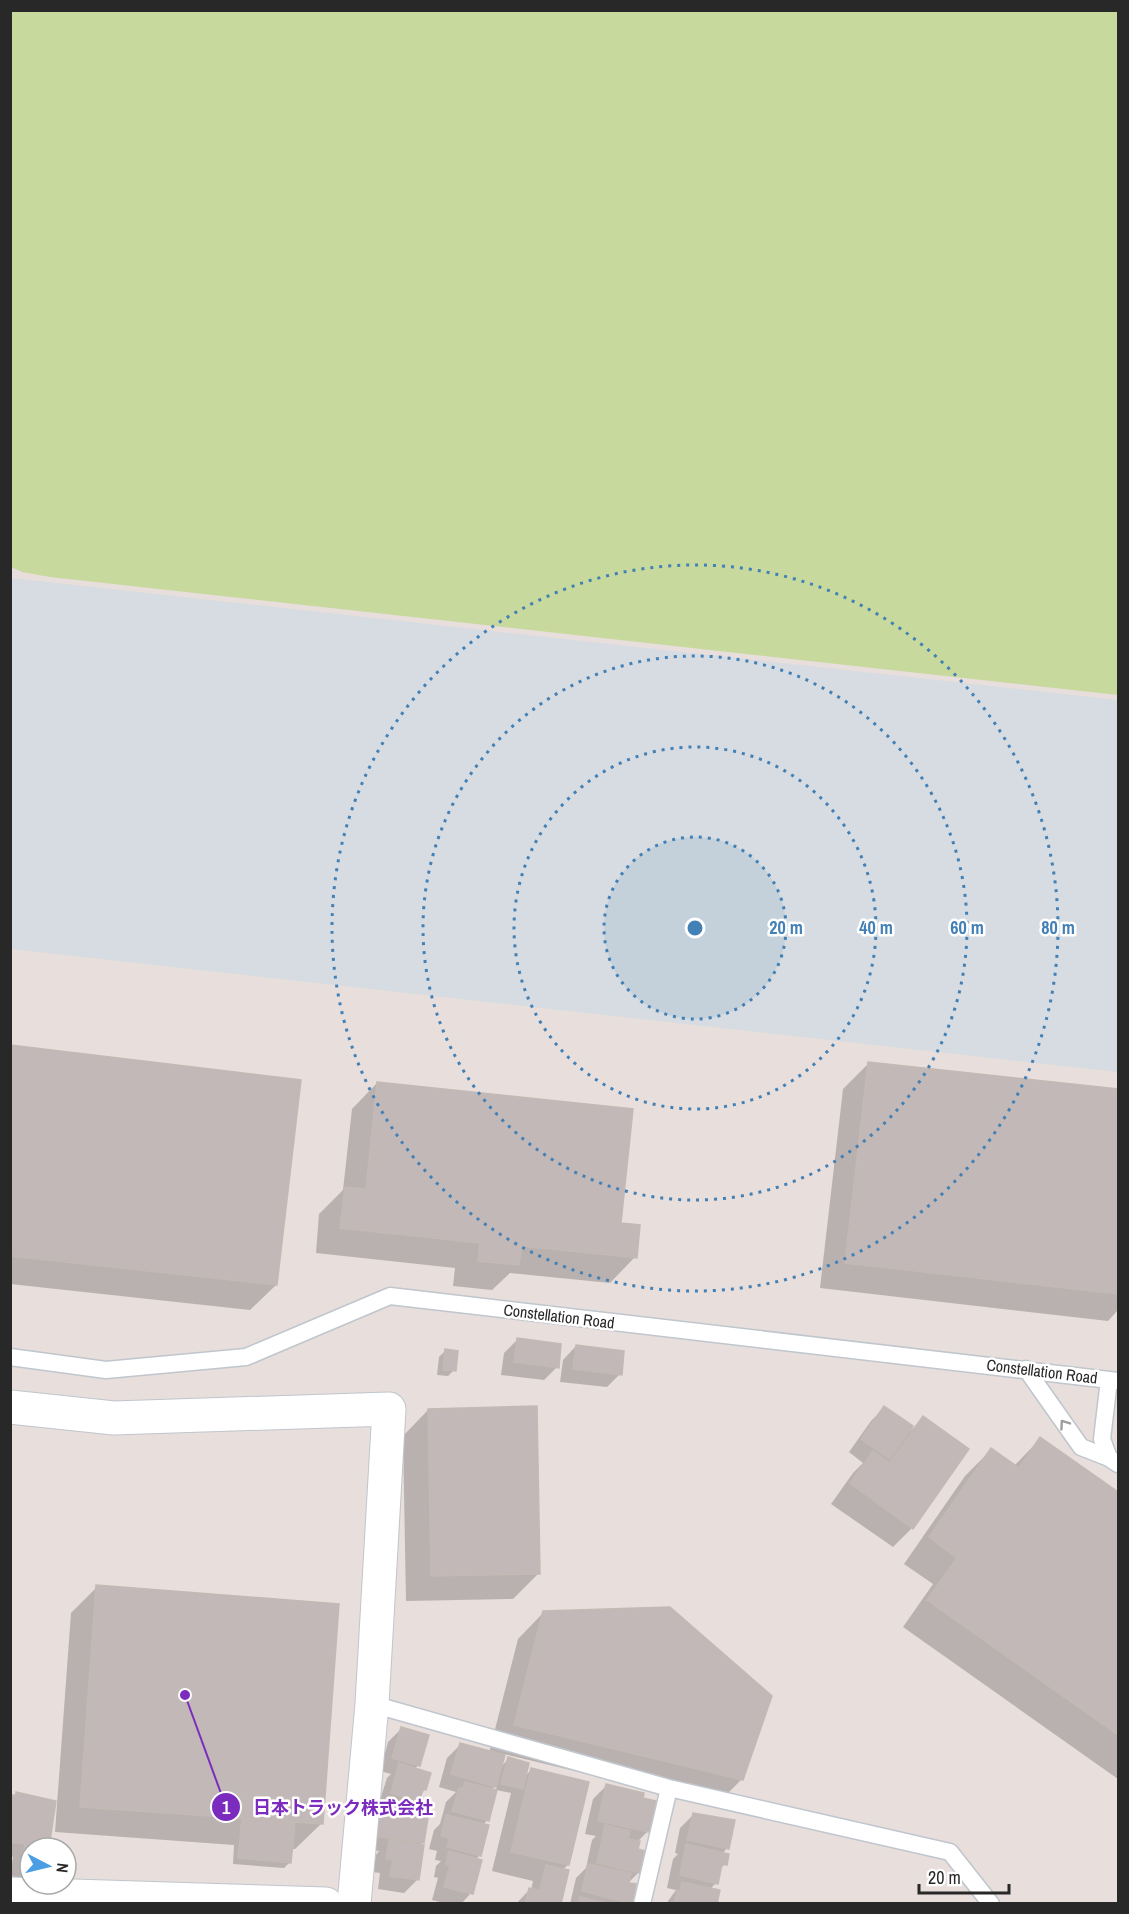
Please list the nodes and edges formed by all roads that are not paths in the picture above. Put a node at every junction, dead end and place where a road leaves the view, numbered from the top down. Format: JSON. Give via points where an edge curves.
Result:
{"nodes":[{"id":1,"x":10,"y":1358,"type":"edge"},
{"id":2,"x":1026,"y":1369,"type":"junction"},
{"id":3,"x":1114,"y":1380,"type":"edge"},
{"id":4,"x":10,"y":1407,"type":"edge"},
{"id":5,"x":1114,"y":1461,"type":"edge"},
{"id":6,"x":372,"y":1704,"type":"junction"},
{"id":7,"x":669,"y":1788,"type":"junction"},
{"id":8,"x":10,"y":1894,"type":"edge"},
{"id":9,"x":137,"y":1901,"type":"edge"},
{"id":10,"x":326,"y":1904,"type":"edge"},
{"id":11,"x":354,"y":1904,"type":"edge"},
{"id":12,"x":642,"y":1904,"type":"edge"},
{"id":13,"x":991,"y":1904,"type":"edge"}],
"edges":[{"from":1,"to":2,"type":"lane","name":"Constellation Road","via":[[106,1370],[246,1357],[390,1296]]},
{"from":2,"to":3,"type":"lane","name":"Constellation Road"},
{"from":5,"to":2,"type":"lane","one_way":true,"via":[[1080,1447]]},
{"from":3,"to":5,"type":"lane","via":[[1102,1439]]},
{"from":4,"to":6,"type":"street","via":[[114,1418],[389,1408]]},
{"from":6,"to":7,"type":"lane"},
{"from":6,"to":11,"type":"street"},
{"from":7,"to":12,"type":"lane"},
{"from":7,"to":13,"type":"lane","via":[[950,1852]]},
{"from":8,"to":9,"type":"street"},
{"from":9,"to":10,"type":"street"}]}
